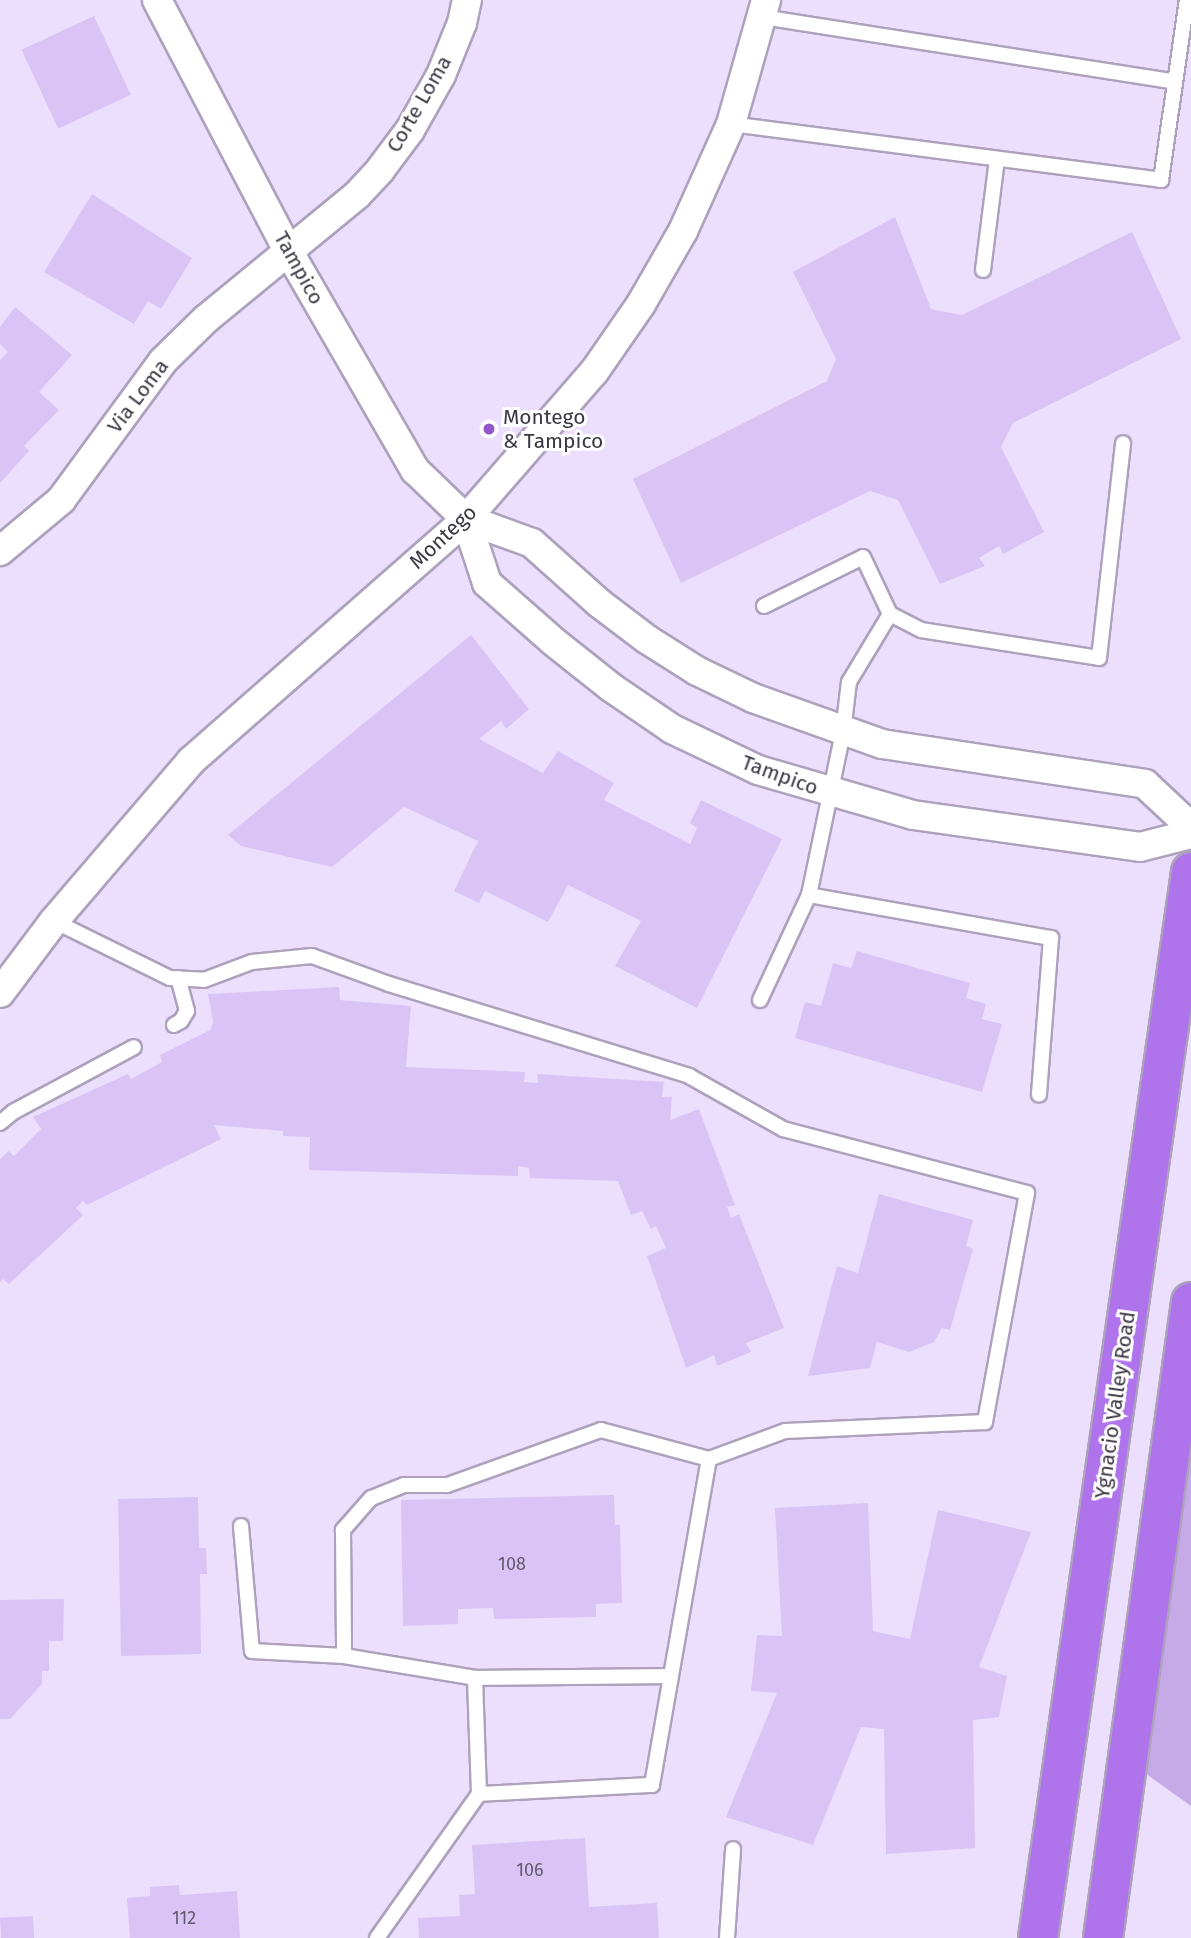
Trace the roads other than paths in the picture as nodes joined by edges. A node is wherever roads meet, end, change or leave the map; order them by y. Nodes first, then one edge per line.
1 (157, 0) edge
2 (467, 0) edge
3 (1187, 0) edge
4 (764, 8) edge
5 (1175, 82) junction
6 (731, 124) junction
7 (997, 159) junction
8 (289, 251) junction
9 (983, 270) dead end
10 (1123, 443) dead end
11 (466, 519) junction
12 (0, 551) edge
13 (764, 606) dead end
14 (890, 614) junction
15 (844, 732) junction
16 (829, 792) junction
17 (1191, 827) edge
18 (1191, 834) edge
19 (1191, 872) edge
20 (809, 895) junction
21 (54, 921) junction
22 (178, 978) junction
23 (0, 993) edge
24 (760, 1000) dead end
25 (174, 1025) dead end
26 (134, 1047) dead end
27 (1039, 1096) dead end
28 (0, 1123) edge
29 (1191, 1302) edge
30 (709, 1459) junction
31 (241, 1525) dead end
32 (344, 1656) junction
33 (670, 1676) junction
34 (475, 1678) junction
35 (479, 1794) junction
36 (733, 1849) dead end
37 (377, 1938) edge
38 (727, 1938) edge
39 (1038, 1938) edge
40 (1103, 1938) edge

1 - 8 street, Tampico
2 - 8 street, Corte Loma
3 - 5 lane
4 - 5 lane
4 - 6 street, Montego
5 - 7 lane
6 - 7 lane
6 - 11 street, Montego
7 - 9 lane
8 - 11 street, Tampico
8 - 12 street, Via Loma
10 - 14 lane
11 - 15 street, Tampico
11 - 16 street, Tampico
11 - 21 street, Montego
13 - 14 lane
14 - 15 lane
15 - 16 lane
15 - 17 street, Tampico
16 - 18 street, Tampico
16 - 20 lane
19 - 39 highway, Ygnacio Valley Road
20 - 24 lane
20 - 27 lane
21 - 22 lane
21 - 23 street, Montego
22 - 25 lane
22 - 30 lane
26 - 28 lane
29 - 40 highway
30 - 32 lane
30 - 33 lane
31 - 32 lane
32 - 34 lane
33 - 34 lane
33 - 35 lane
34 - 35 lane
35 - 37 lane
36 - 38 lane

